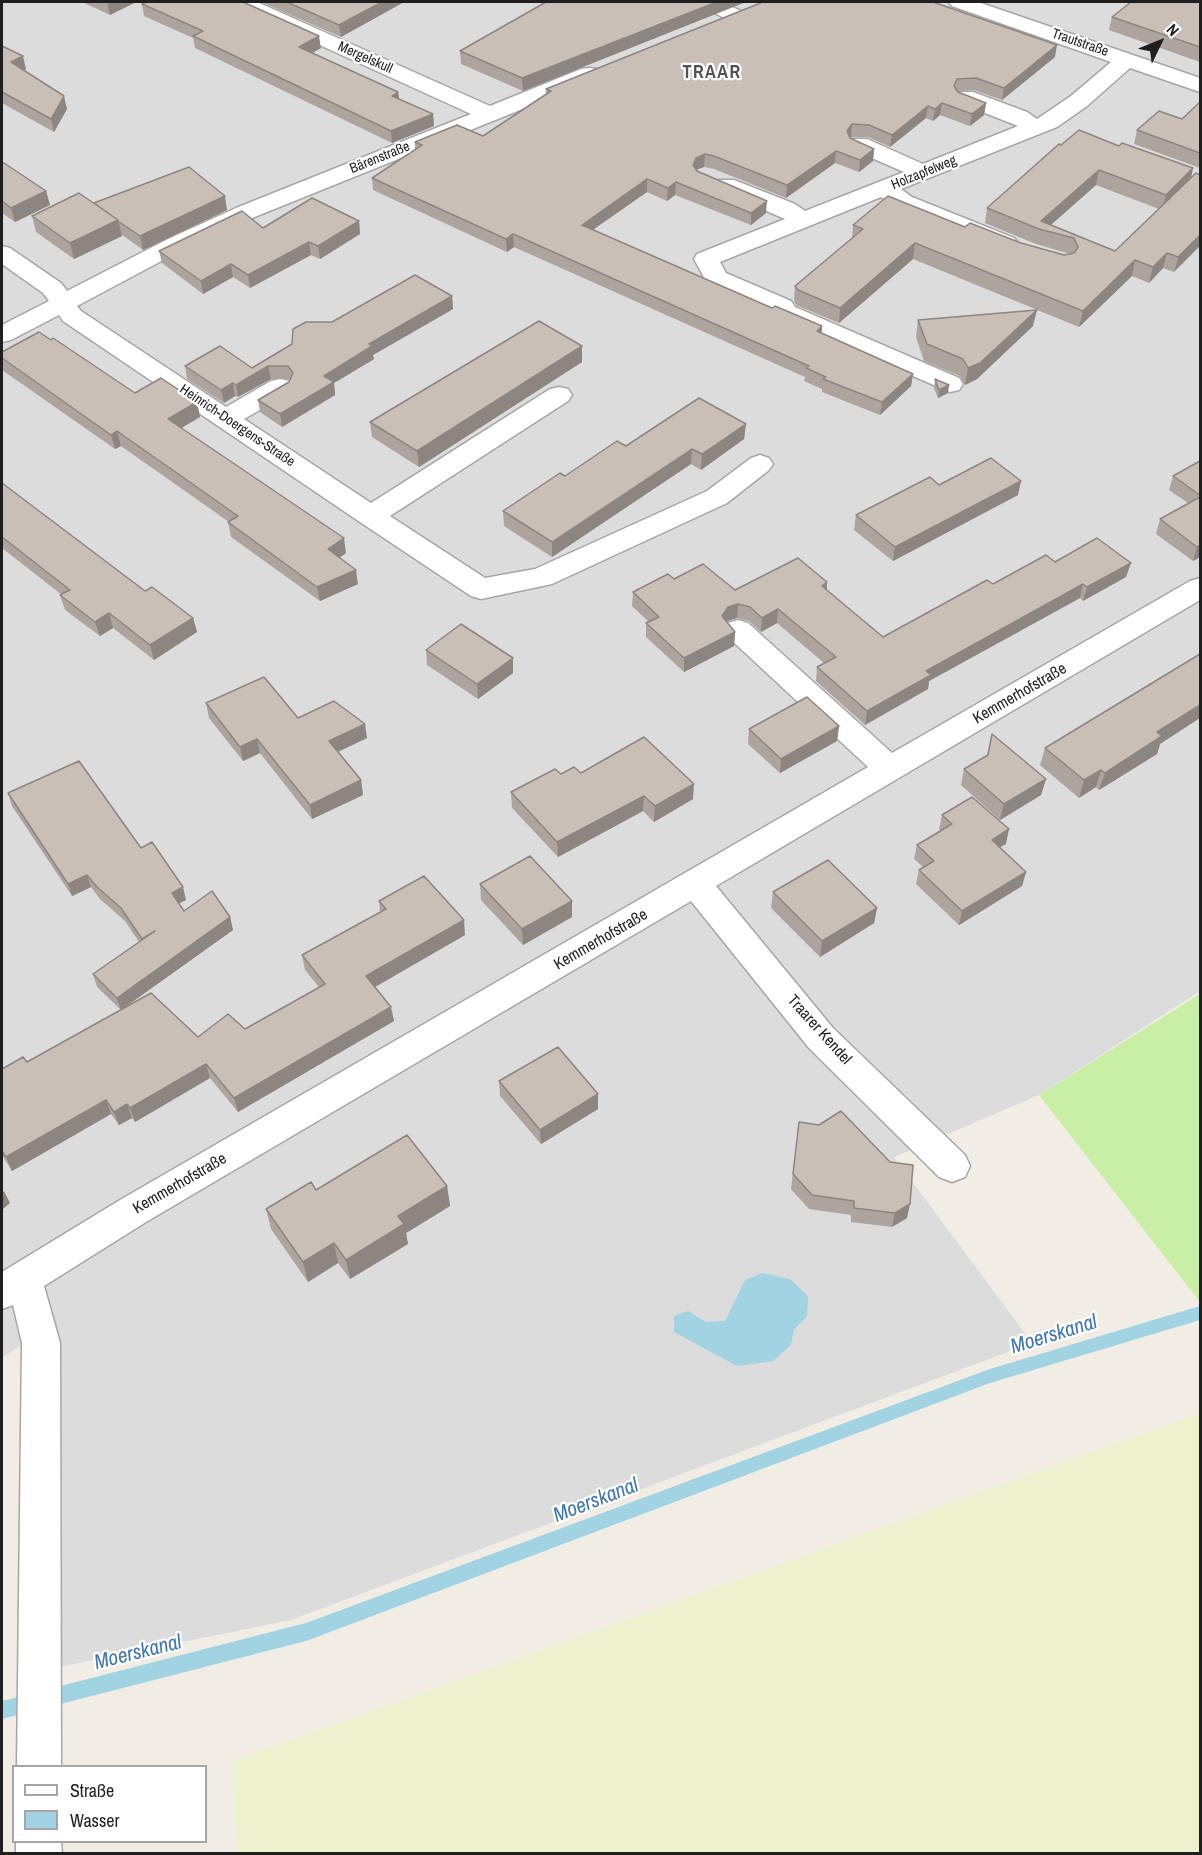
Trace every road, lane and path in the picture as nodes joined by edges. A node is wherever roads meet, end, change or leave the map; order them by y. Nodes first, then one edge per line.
1 (241, 2) edge
2 (706, 2) edge
3 (959, 2) edge
4 (757, 6) edge
5 (734, 15) junction
6 (701, 28) edge
7 (1126, 60) junction
8 (612, 64) edge
9 (1200, 85) edge
10 (964, 97) edge
11 (490, 114) junction
12 (1042, 125) junction
13 (1071, 130) dead end
14 (859, 144) edge
15 (923, 174) junction
16 (705, 176) edge
17 (885, 189) junction
18 (803, 221) junction
19 (1027, 251) edge
20 (2, 253) edge
21 (62, 303) junction
22 (2, 335) edge
23 (950, 384) edge
24 (280, 387) edge
25 (559, 395) dead end
26 (225, 419) junction
27 (760, 464) dead end
28 (370, 516) junction
29 (1200, 588) edge
30 (738, 630) dead end
31 (891, 770) junction
32 (695, 885) junction
33 (952, 1166) dead end
34 (12, 1285) edge
35 (39, 1765) edge

1 - 11 street, Mergelskull
2 - 5 street
3 - 7 street, Trautstraße
4 - 5 street
5 - 6 street
7 - 9 street, Trautstraße
7 - 12 street, Holzapfelweg
8 - 11 street, Bärenstraße
10 - 12 street
11 - 21 street, Bärenstraße
12 - 13 street
12 - 15 street, Holzapfelweg
14 - 15 street
15 - 17 street, Holzapfelweg
16 - 18 street
17 - 18 street, Holzapfelweg
17 - 19 street
18 - 23 street, Holzapfelweg
20 - 21 street, Heinrich-Doergens-Straße
21 - 22 street, Bärenstraße
21 - 26 street, Heinrich-Doergens-Straße
24 - 26 street
25 - 28 street
26 - 28 street, Heinrich-Doergens-Straße
27 - 28 street, Heinrich-Doergens-Straße
29 - 31 street, Kemmerhofstraße
30 - 31 street
31 - 32 street, Kemmerhofstraße
32 - 33 street, Traarer Kendel
32 - 34 street, Kemmerhofstraße
34 - 35 street

